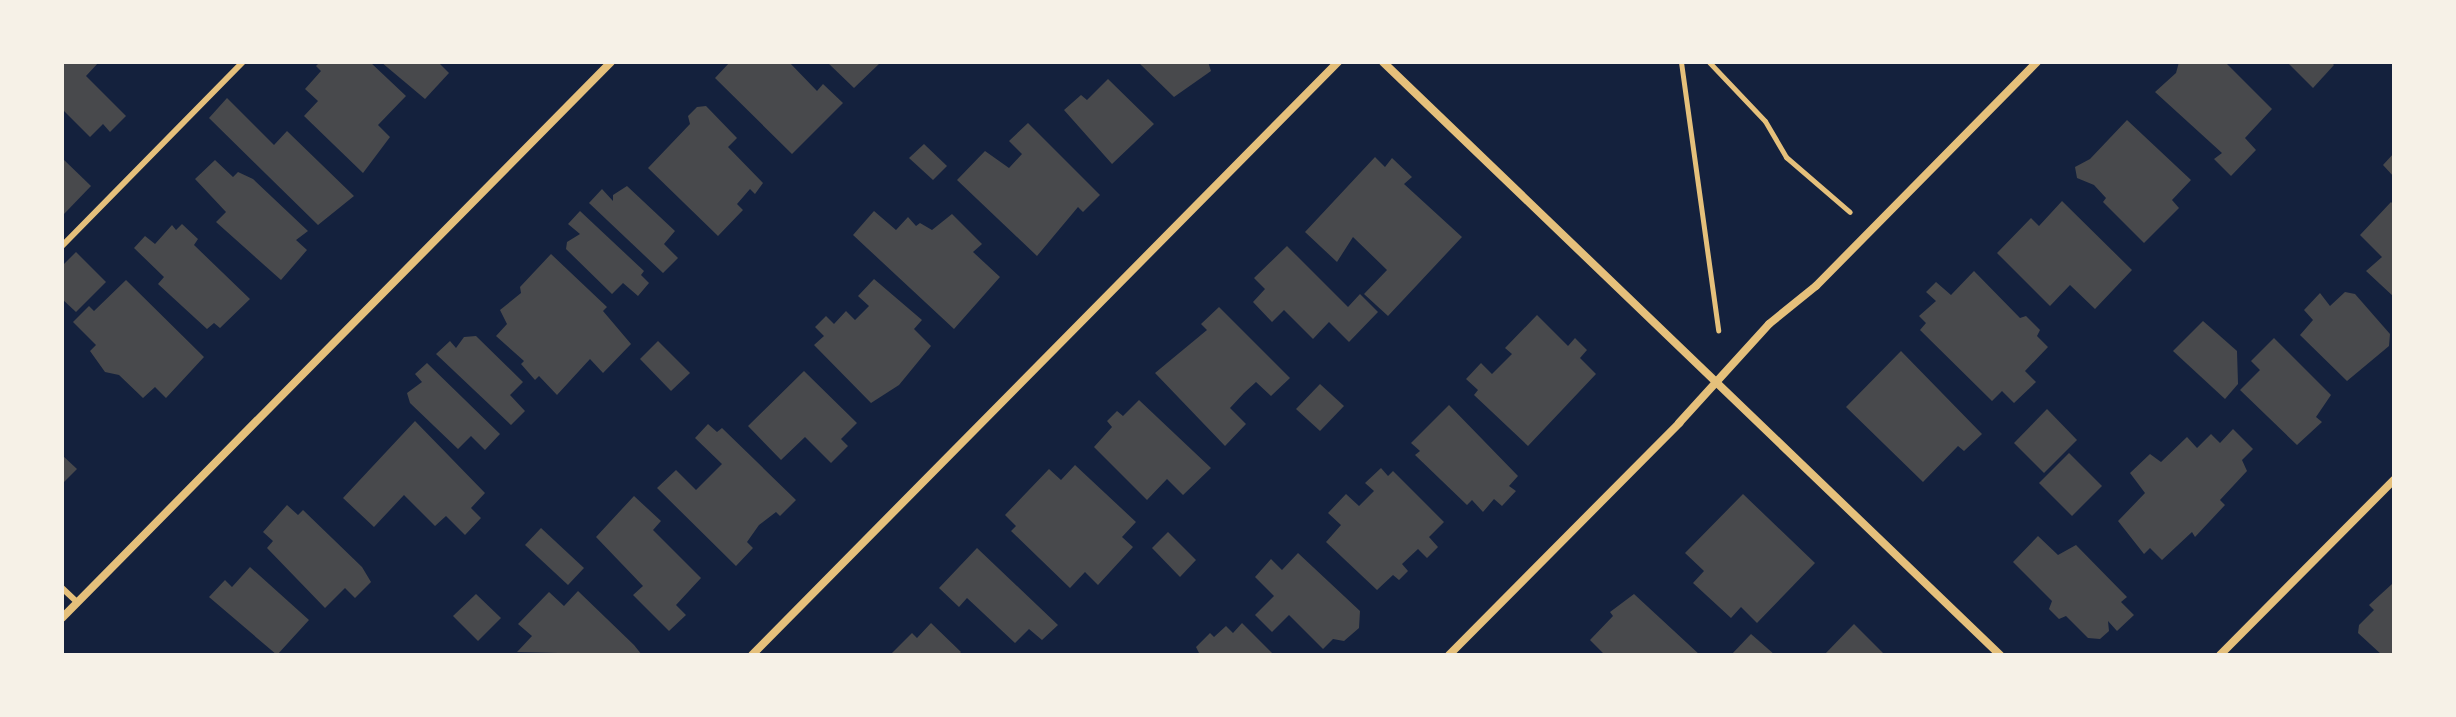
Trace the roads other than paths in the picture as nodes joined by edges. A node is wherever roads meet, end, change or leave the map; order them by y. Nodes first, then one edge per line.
1 (243, 62) edge
2 (611, 62) edge
3 (1338, 62) edge
4 (1383, 62) edge
5 (2037, 62) edge
6 (62, 246) edge
7 (1716, 379) junction
8 (2394, 480) edge
9 (62, 588) edge
10 (77, 602) junction
11 (62, 618) edge
12 (752, 655) edge
13 (1449, 655) edge
14 (2000, 655) edge
15 (2220, 655) edge

1 - 6 lane
2 - 10 street
3 - 12 street
4 - 7 street
5 - 7 street
7 - 13 street
7 - 14 street
8 - 15 street
9 - 10 lane
10 - 11 street

